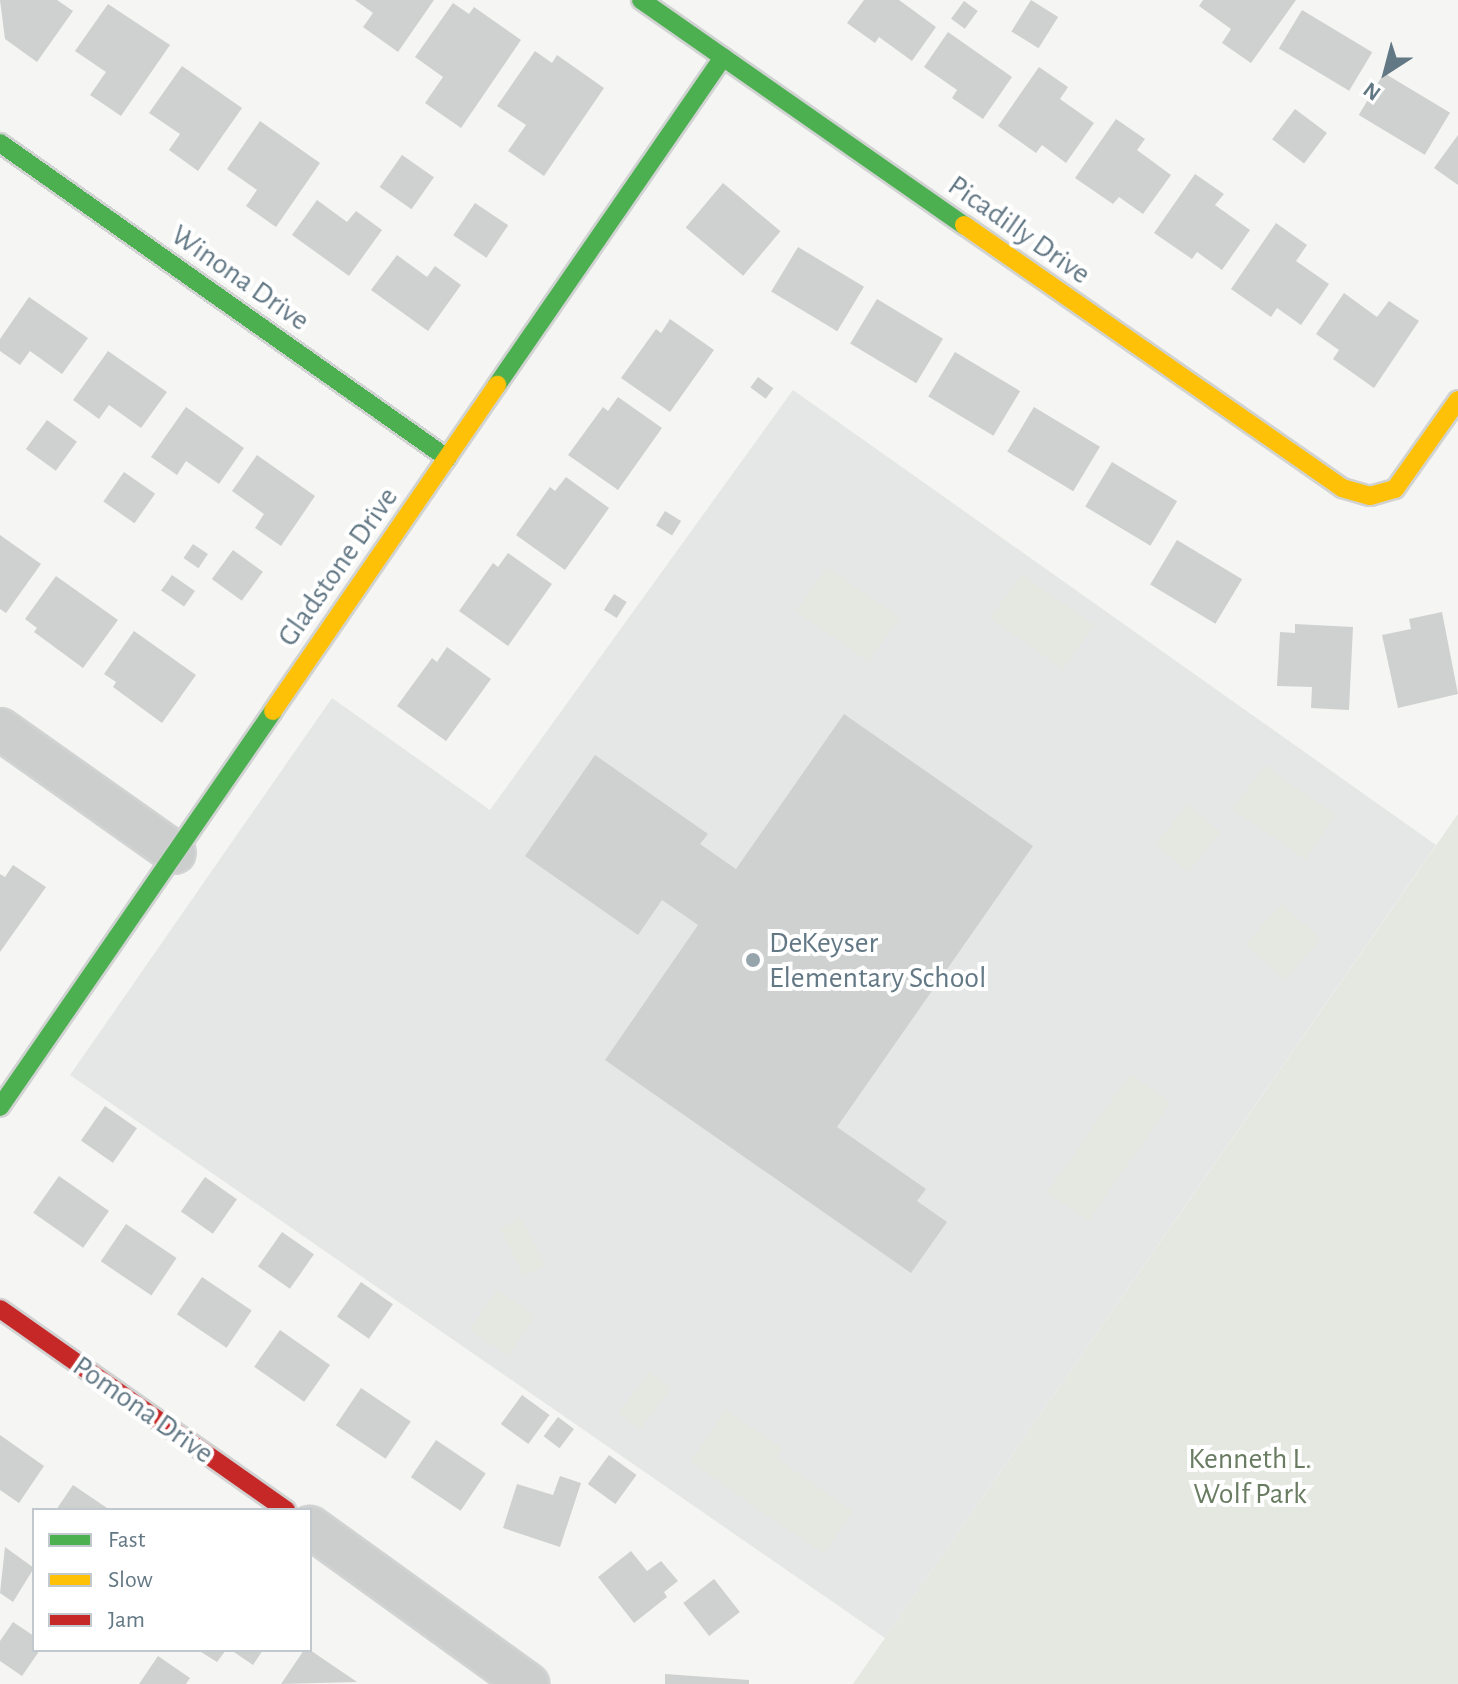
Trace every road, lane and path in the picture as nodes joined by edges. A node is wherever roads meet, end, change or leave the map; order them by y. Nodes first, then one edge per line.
1 (641, 0) edge
2 (723, 57) junction
3 (0, 143) edge
4 (1458, 400) edge
5 (447, 458) junction
6 (0, 729) edge
7 (175, 853) junction
8 (0, 1107) edge
9 (0, 1309) edge
10 (283, 1508) edge
11 (312, 1528) edge
12 (528, 1684) edge

1 - 2 street, Picadilly Drive
2 - 4 street, Picadilly Drive
2 - 5 street, Gladstone Drive
3 - 5 street, Winona Drive
5 - 7 street, Gladstone Drive
6 - 7 street
7 - 8 street, Gladstone Drive
9 - 10 street, Pomona Drive
11 - 12 street

